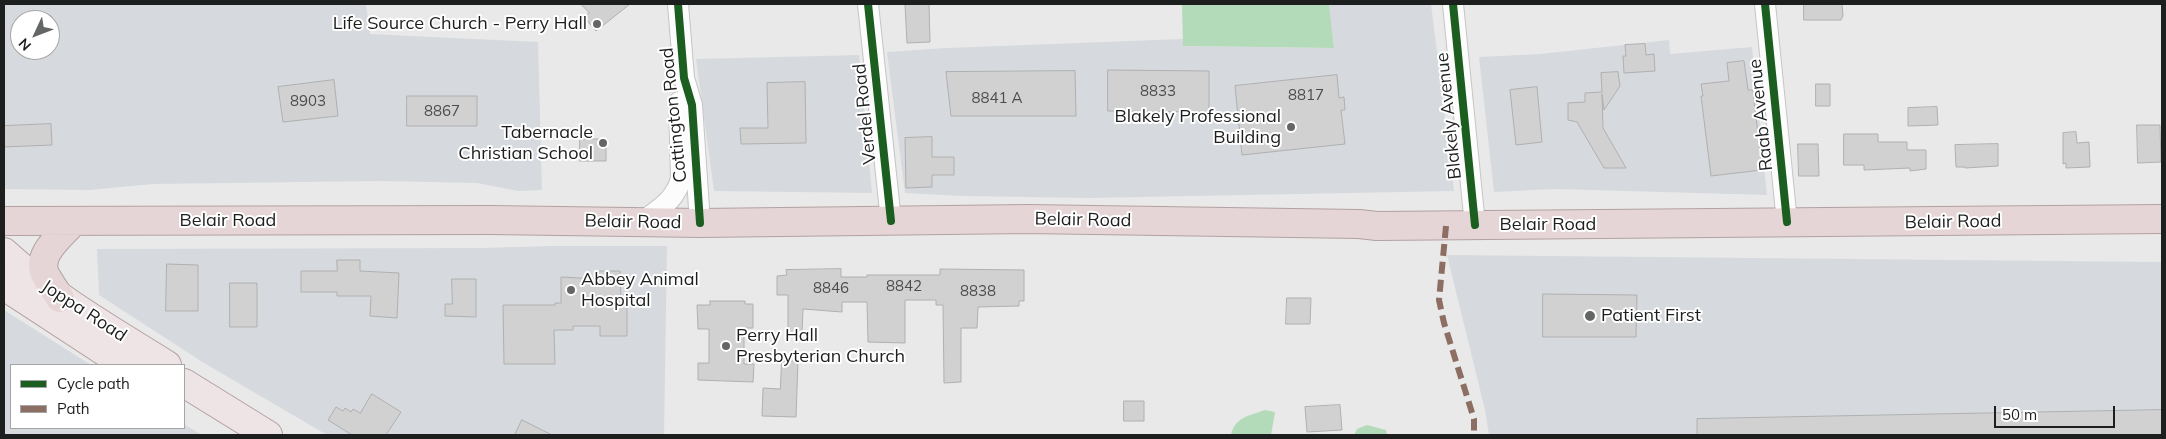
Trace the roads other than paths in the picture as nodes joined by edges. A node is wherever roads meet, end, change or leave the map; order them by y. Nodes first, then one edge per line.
1 (678, 4) edge
2 (868, 4) edge
3 (1453, 4) edge
4 (1765, 4) edge
5 (684, 78) junction
6 (2162, 219) edge
7 (891, 220) junction
8 (4, 221) edge
9 (74, 221) junction
10 (642, 222) junction
11 (1787, 222) junction
12 (700, 223) junction
13 (1474, 225) junction
14 (4, 252) edge
15 (4, 286) edge
16 (60, 298) junction
17 (123, 364) edge
18 (157, 364) edge
19 (185, 383) edge
20 (268, 435) edge

1 - 5 street, Cottington Road
2 - 7 street, Verdel Road
3 - 13 street, Blakely Avenue
4 - 11 street, Raab Avenue
5 - 10 street, Cottington Road
5 - 12 street, Cottington Road
6 - 11 highway, Belair Road
7 - 12 highway, Belair Road
7 - 13 highway, Belair Road
8 - 9 highway, Belair Road
9 - 10 highway, Belair Road
9 - 16 highway
10 - 12 highway, Belair Road
11 - 13 highway, Belair Road
14 - 16 main road, Joppa Road
15 - 17 main road, Joppa Road
16 - 18 main road, Joppa Road
19 - 20 main road, Joppa Road

